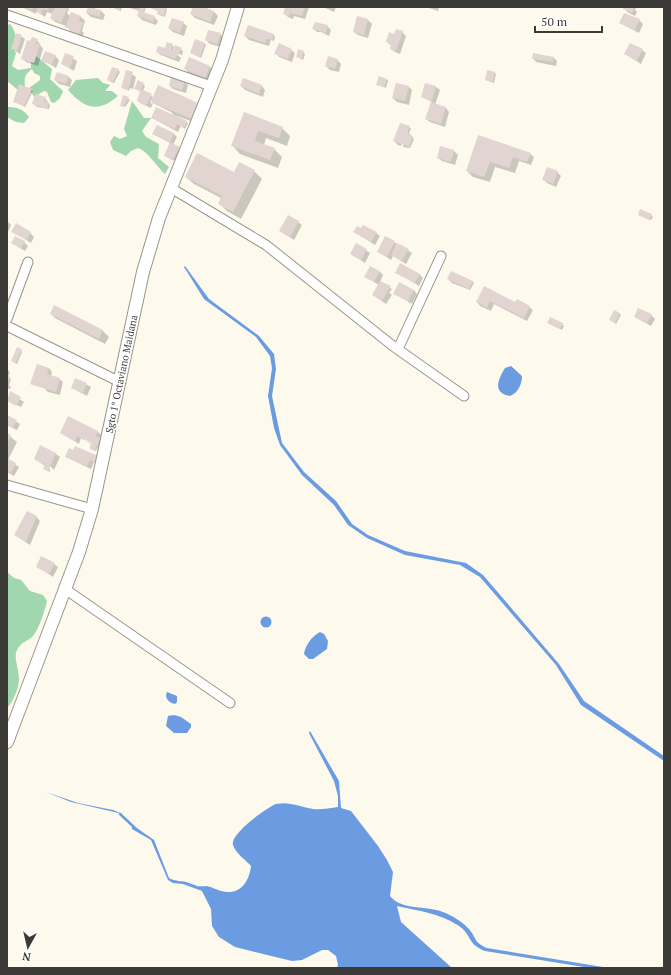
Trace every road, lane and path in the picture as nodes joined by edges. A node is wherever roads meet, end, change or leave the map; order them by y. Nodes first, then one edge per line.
1 (238, 7) edge
2 (7, 15) edge
3 (211, 86) junction
4 (171, 188) junction
5 (441, 256) dead end
6 (28, 262) dead end
7 (7, 319) edge
8 (7, 326) edge
9 (398, 349) junction
10 (120, 382) junction
11 (464, 396) dead end
12 (7, 485) edge
13 (92, 509) junction
14 (65, 589) junction
15 (230, 703) dead end
16 (10, 725) edge
17 (7, 742) edge

1 - 3 main road, Sgto 1° Octaviano Maidana
2 - 3 street
3 - 4 main road, Sgto 1° Octaviano Maidana
4 - 9 street
4 - 10 main road, Sgto 1° Octaviano Maidana
5 - 9 street
6 - 7 street
8 - 10 street
9 - 11 street
10 - 13 main road, Sgto 1° Octaviano Maidana
12 - 13 street
13 - 14 main road, Sgto 1° Octaviano Maidana
14 - 15 street
14 - 16 main road, Sgto 1° Octaviano Maidana
16 - 17 main road, Sgto 1° Octaviano Maidana

